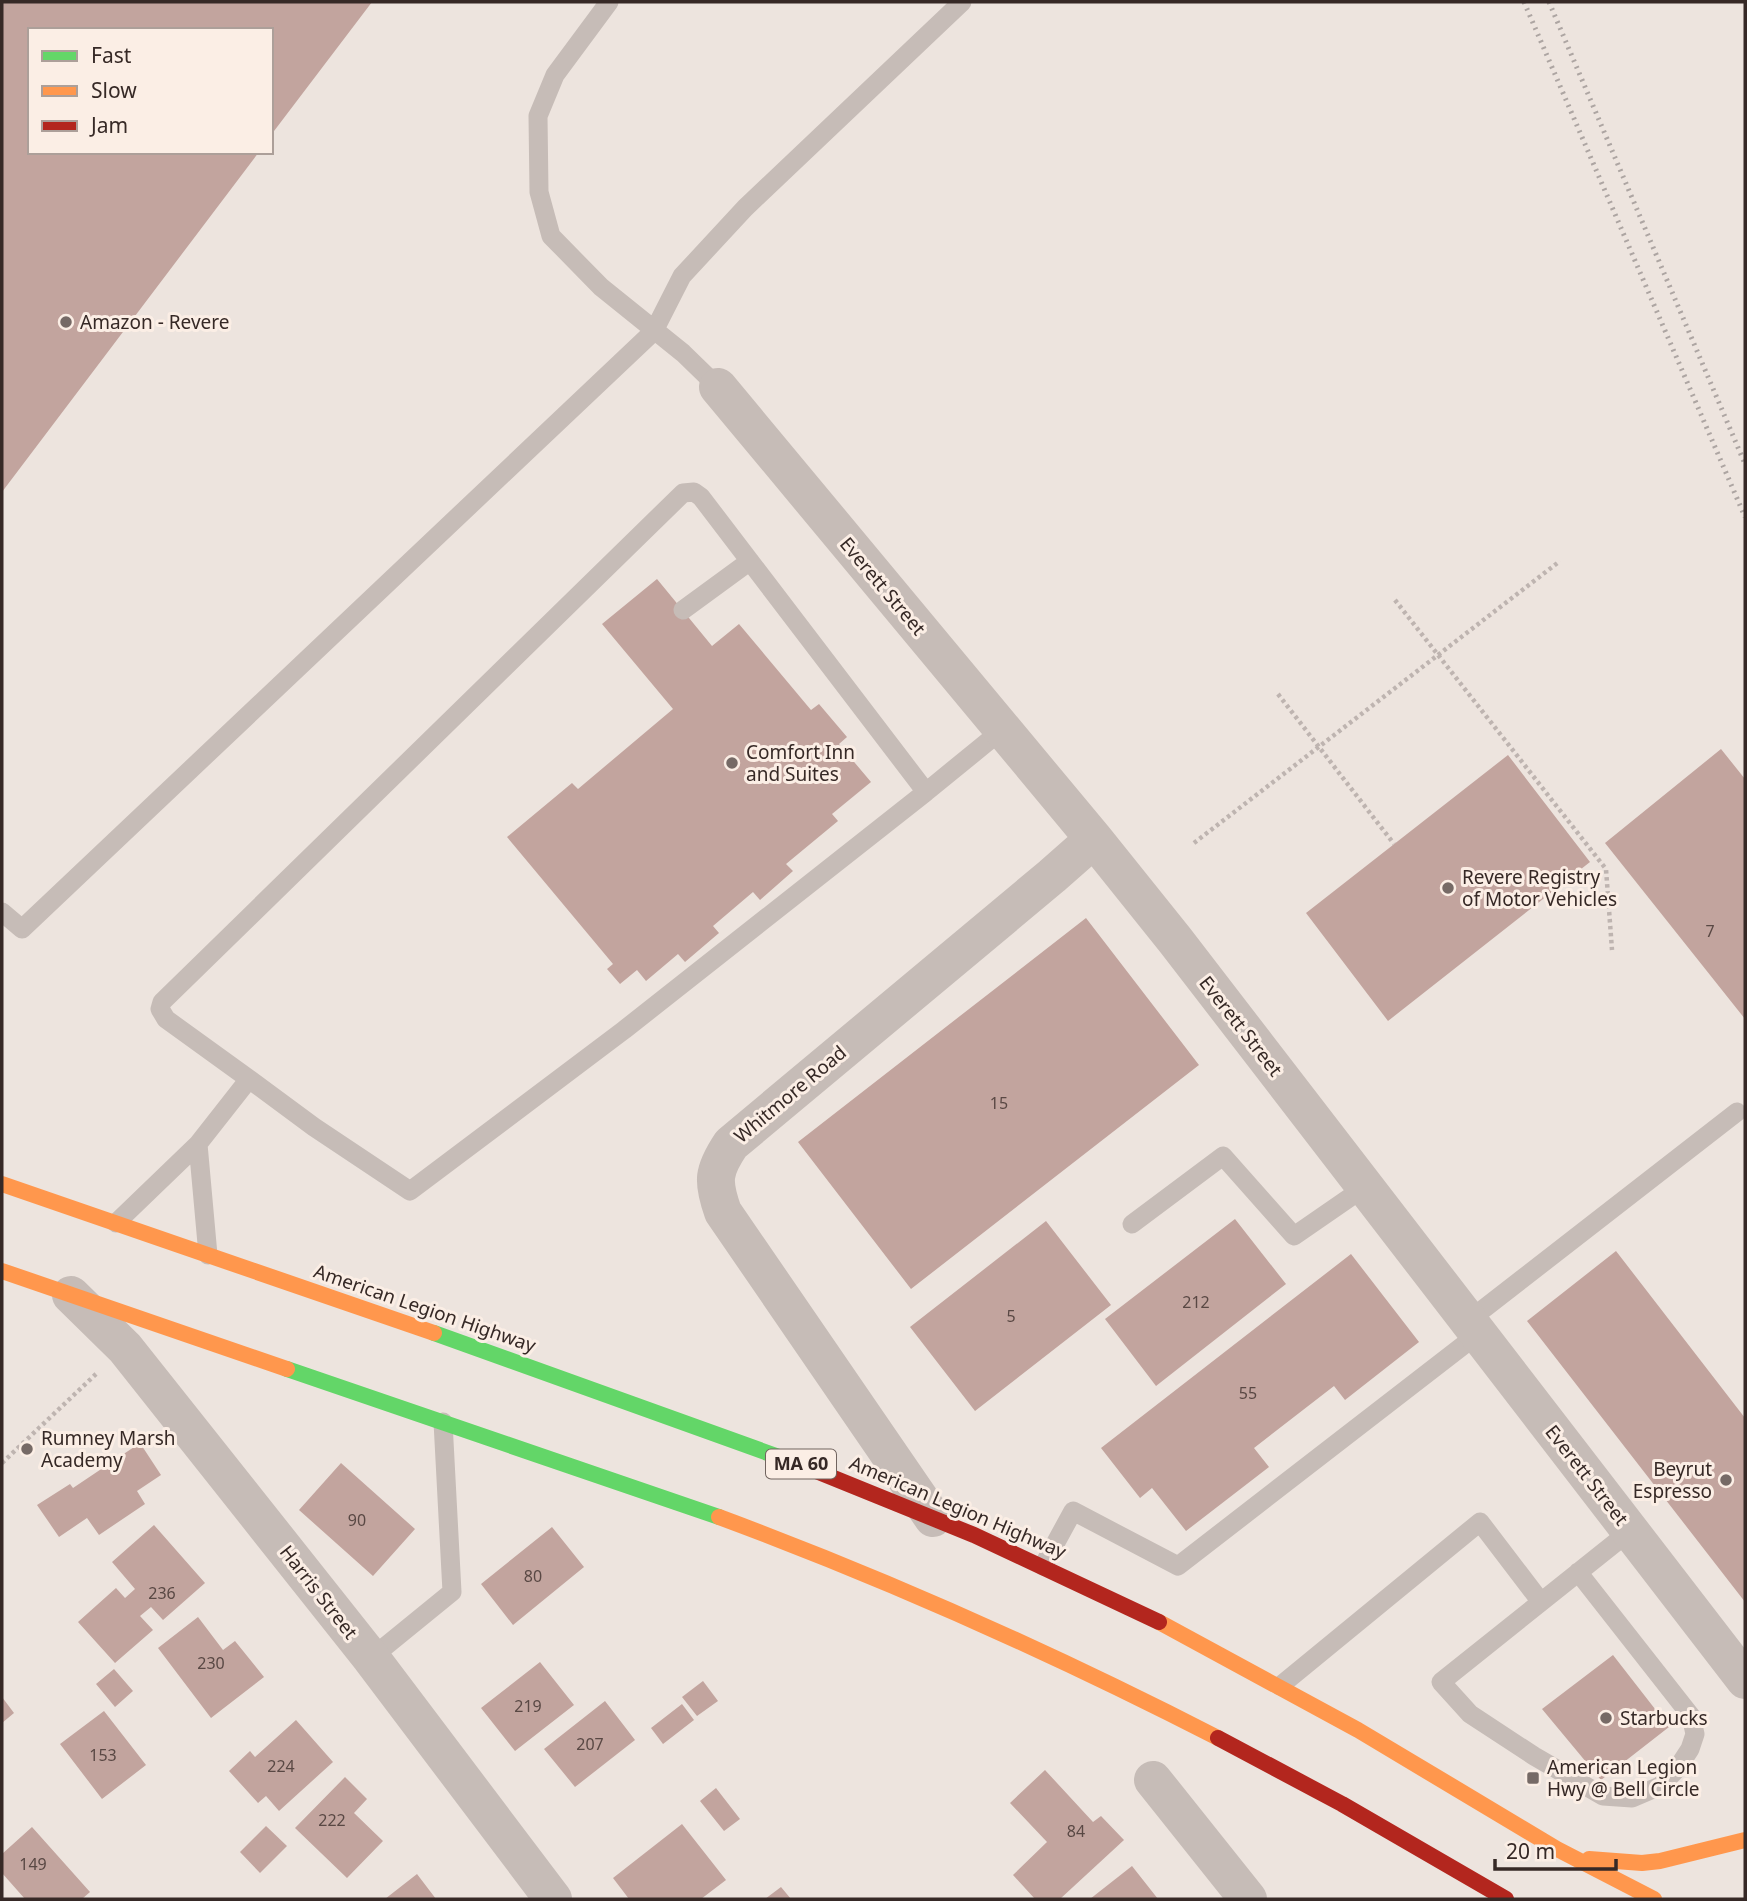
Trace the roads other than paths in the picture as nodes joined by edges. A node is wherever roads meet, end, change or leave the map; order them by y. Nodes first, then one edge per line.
1 (609, 2) edge
2 (962, 2) edge
3 (654, 331) junction
4 (718, 387) joint
5 (750, 561) junction
6 (683, 610) dead end
7 (1002, 730) junction
8 (926, 792) junction
9 (1094, 839) junction
10 (2, 912) edge
11 (249, 1079) junction
12 (1737, 1112) dead end
13 (198, 1144) junction
14 (2, 1184) edge
15 (1365, 1187) junction
16 (116, 1223) junction
17 (1132, 1224) dead end
18 (208, 1255) junction
19 (2, 1271) edge
20 (71, 1295) junction
21 (1473, 1327) junction
22 (443, 1422) junction
23 (933, 1518) junction
24 (1630, 1531) junction
25 (1043, 1566) junction
26 (1578, 1572) junction
27 (1541, 1602) junction
28 (371, 1658) junction
29 (1745, 1680) edge
30 (1280, 1686) junction
31 (1153, 1780) dead end
32 (1745, 1840) edge
33 (1553, 1849) junction
34 (1481, 1884) junction
35 (554, 1899) edge
36 (1248, 1899) edge
37 (1499, 1899) edge
38 (1506, 1899) edge
39 (1654, 1899) edge

1 - 3 lane
2 - 3 lane
3 - 4 lane
3 - 10 lane
4 - 7 street, Everett Street
5 - 6 lane
5 - 8 lane
5 - 11 lane
7 - 8 lane
7 - 9 street, Everett Street
8 - 11 lane
9 - 15 street, Everett Street
9 - 23 street, Whitmore Road
11 - 13 lane
12 - 21 lane
13 - 16 lane
13 - 18 lane
14 - 16 highway, American Legion Highway / MA 60
15 - 17 lane
15 - 21 street, Everett Street
16 - 18 highway, American Legion Highway / MA 60
18 - 23 highway, American Legion Highway / MA 60
19 - 20 highway
20 - 22 highway
20 - 28 street, Harris Street
21 - 24 street, Everett Street
21 - 25 lane
22 - 28 lane
22 - 34 highway
23 - 25 highway, American Legion Highway / MA 60
24 - 26 lane
24 - 29 street, Everett Street
25 - 30 highway, American Legion Highway / MA 60
26 - 27 lane
26 - 27 lane
27 - 30 lane
28 - 35 street, Harris Street
30 - 33 highway, American Legion Highway / MA 60
31 - 36 street
32 - 33 highway
33 - 39 highway, American Legion Highway / MA 60
34 - 37 highway
34 - 38 highway

